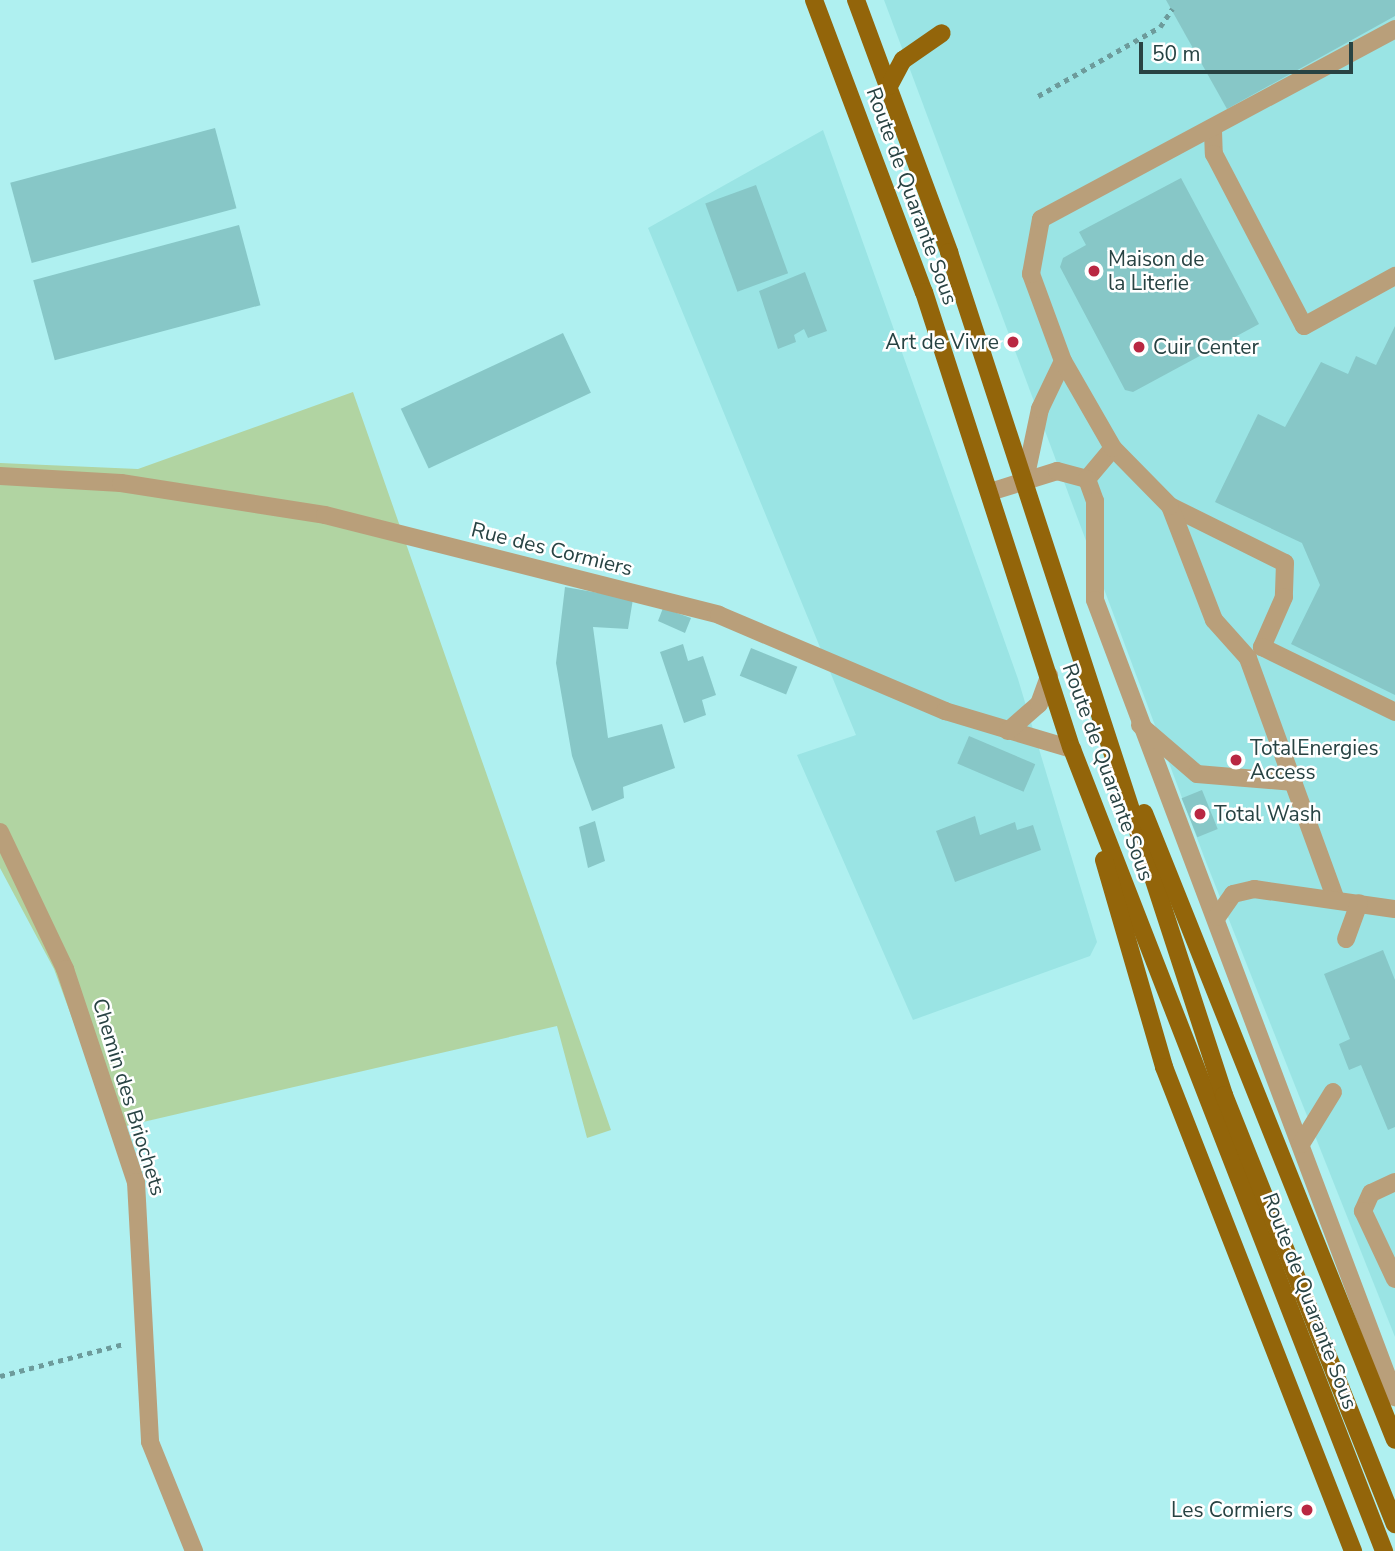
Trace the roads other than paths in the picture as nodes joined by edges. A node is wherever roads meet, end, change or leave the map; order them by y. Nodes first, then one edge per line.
1 (814, 0) edge
2 (856, 0) edge
3 (1395, 29) edge
4 (942, 33) dead end
5 (889, 86) junction
6 (1213, 131) junction
7 (1395, 276) edge
8 (1063, 361) junction
9 (1114, 447) junction
10 (0, 476) edge
11 (1087, 479) junction
12 (1025, 480) junction
13 (989, 492) junction
14 (1170, 506) junction
15 (1255, 652) junction
16 (1049, 676) junction
17 (1096, 699) junction
18 (1395, 712) edge
19 (1138, 724) junction
20 (1008, 731) junction
21 (1072, 750) junction
22 (1294, 782) junction
23 (0, 832) edge
24 (1336, 900) junction
25 (1359, 903) junction
26 (1394, 906) edge
27 (1217, 917) junction
28 (1346, 939) dead end
29 (1333, 1092) dead end
30 (1301, 1143) junction
31 (1395, 1182) edge
32 (1395, 1279) edge
33 (1395, 1397) edge
34 (1395, 1440) edge
35 (1395, 1524) edge
36 (194, 1551) edge
37 (1353, 1551) edge
38 (1384, 1551) edge

1 - 13 main road, Route de Quarante Sous
2 - 5 main road, Route de Quarante Sous
3 - 6 street
4 - 5 main road
5 - 12 main road, Route de Quarante Sous
6 - 7 street
6 - 8 street
8 - 9 street
8 - 12 street
9 - 11 street
9 - 14 street
10 - 20 street, Rue des Cormiers
11 - 12 street
11 - 19 street
12 - 13 street
12 - 17 main road, Route de Quarante Sous
13 - 16 main road, Route de Quarante Sous
14 - 15 street
14 - 15 street
15 - 18 street
15 - 22 street
16 - 20 street
16 - 21 main road, Route de Quarante Sous
17 - 34 main road
17 - 35 main road, Route de Quarante Sous
19 - 22 street
19 - 27 street
20 - 21 street, Rue des Cormiers
21 - 37 main road
21 - 38 main road, Route de Quarante Sous
22 - 24 street
23 - 36 street, Chemin des Briochets
24 - 25 street
24 - 27 street
25 - 26 street
25 - 28 street
27 - 30 street
29 - 30 street
30 - 33 street
31 - 32 street

